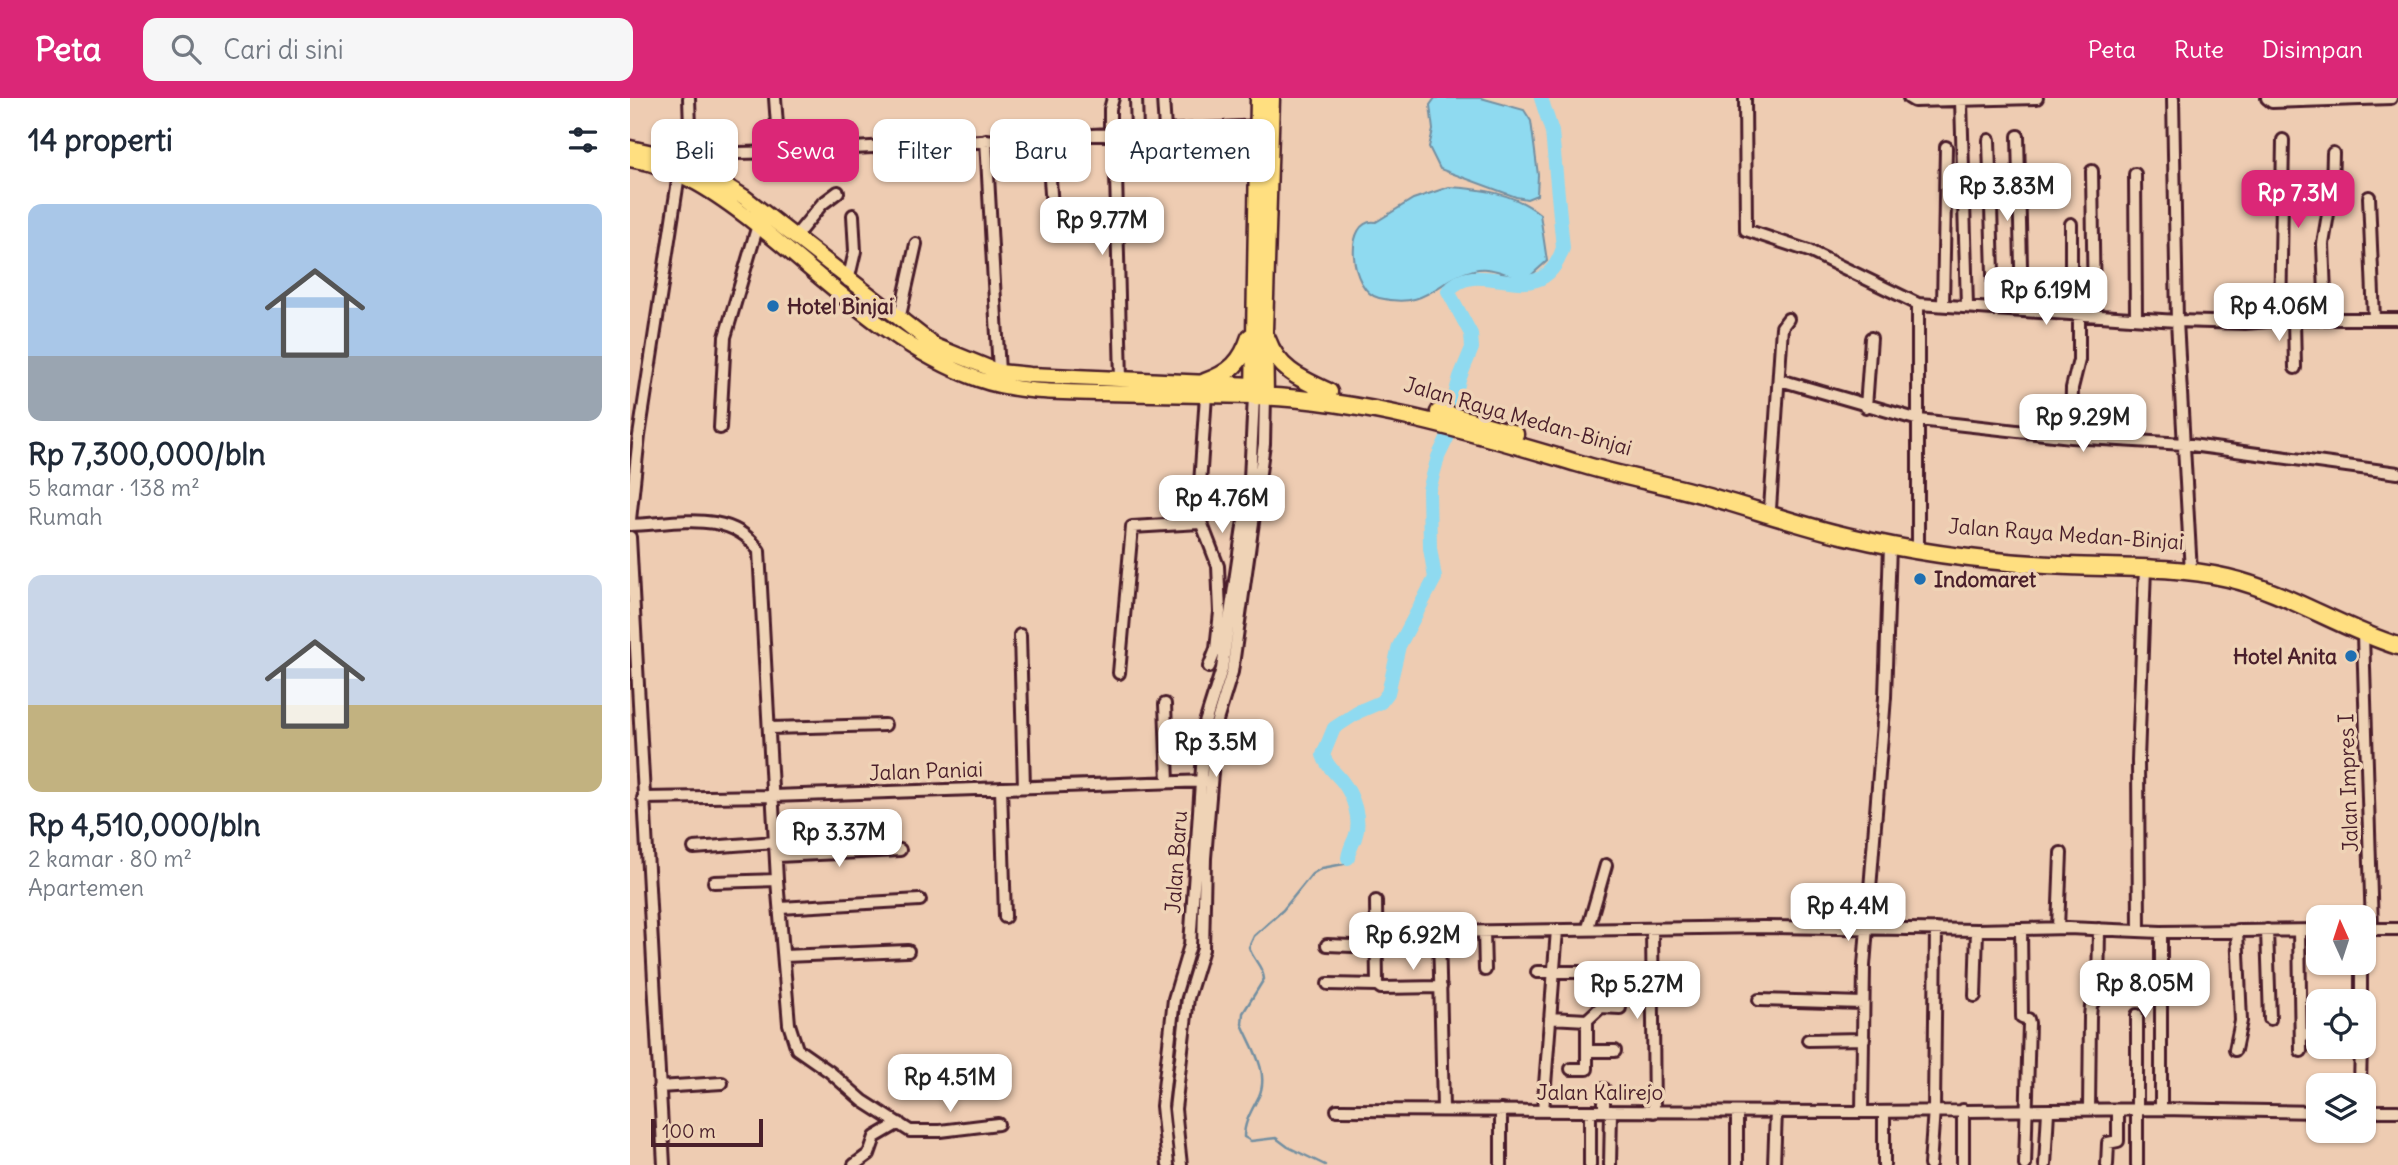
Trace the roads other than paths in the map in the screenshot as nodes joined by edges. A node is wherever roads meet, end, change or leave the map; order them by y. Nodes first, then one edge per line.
1 (690, 98) edge
2 (775, 98) edge
3 (1113, 98) edge
4 (1136, 98) edge
5 (1163, 98) edge
6 (1259, 98) edge
7 (1271, 98) edge
8 (1745, 98) edge
9 (1909, 98) edge
10 (2037, 98) edge
11 (2173, 98) edge
12 (2267, 98) edge
13 (2391, 98) edge
14 (1965, 100) junction
15 (2343, 100) edge
16 (689, 119) edge
17 (777, 119) edge
18 (1111, 119) edge
19 (1137, 119) edge
20 (1164, 119) edge
21 (1263, 119) edge
22 (1264, 119) edge
23 (2018, 136) dead end
24 (986, 140) junction
25 (990, 140) edge
26 (2283, 140) dead end
27 (1989, 141) dead end
28 (859, 147) edge
29 (1946, 147) dead end
30 (630, 148) edge
31 (651, 153) edge
32 (2333, 153) dead end
33 (630, 159) edge
34 (651, 161) edge
35 (2092, 171) dead end
36 (2135, 174) dead end
37 (683, 182) edge
38 (707, 182) edge
39 (720, 182) edge
40 (1050, 182) edge
41 (1115, 182) edge
42 (1262, 182) edge
43 (838, 192) dead end
44 (2369, 197) dead end
45 (1052, 208) dead end
46 (853, 215) dead end
47 (2071, 224) dead end
48 (758, 225) junction
49 (794, 237) junction
50 (916, 244) dead end
51 (848, 281) junction
52 (1917, 304) junction
53 (1943, 305) junction
54 (1970, 306) junction
55 (1994, 307) junction
56 (2022, 309) junction
57 (2075, 313) junction
58 (2094, 314) junction
59 (2136, 317) junction
60 (1788, 319) dead end
61 (2294, 319) junction
62 (2326, 319) junction
63 (2374, 319) junction
64 (2398, 319) edge
65 (899, 320) junction
66 (2177, 321) junction
67 (2280, 321) junction
68 (1259, 329) junction
69 (1871, 338) dead end
70 (2295, 368) dead end
71 (999, 372) junction
72 (1121, 380) junction
73 (1780, 380) junction
74 (1205, 388) junction
75 (1259, 391) junction
76 (1329, 392) junction
77 (1866, 407) junction
78 (1427, 415) junction
79 (1919, 420) junction
80 (720, 428) dead end
81 (1489, 431) junction
82 (2071, 437) junction
83 (2184, 444) junction
84 (2398, 472) edge
85 (1770, 509) junction
86 (630, 523) edge
87 (1200, 523) junction
88 (630, 537) edge
89 (1890, 545) junction
90 (1927, 546) junction
91 (2145, 568) junction
92 (2192, 568) junction
93 (1226, 627) junction
94 (1020, 635) dead end
95 (2363, 635) junction
96 (2398, 639) edge
97 (2398, 646) edge
98 (1209, 667) dead end
99 (1119, 673) dead end
100 (1165, 704) dead end
101 (885, 726) dead end
102 (770, 728) junction
103 (1206, 781) junction
104 (1168, 782) junction
105 (1024, 787) junction
106 (1001, 788) junction
107 (773, 796) junction
108 (643, 798) junction
109 (776, 842) junction
110 (694, 848) dead end
111 (900, 850) dead end
112 (2061, 853) dead end
113 (776, 856) junction
114 (1606, 865) dead end
115 (777, 880) junction
116 (714, 882) dead end
117 (920, 900) dead end
118 (1376, 901) dead end
119 (2368, 905) edge
120 (780, 908) junction
121 (1005, 917) dead end
122 (1868, 927) junction
123 (1588, 928) junction
124 (2057, 928) junction
125 (1652, 929) junction
126 (1936, 929) junction
127 (2021, 929) junction
128 (2099, 929) junction
129 (2376, 929) edge
130 (2398, 929) edge
131 (1557, 930) junction
132 (1977, 930) junction
133 (2237, 930) junction
134 (2267, 930) junction
135 (2299, 930) junction
136 (2306, 930) edge
137 (1439, 931) junction
138 (2139, 931) junction
139 (1484, 932) junction
140 (2161, 932) junction
141 (1377, 933) junction
142 (1327, 945) dead end
143 (1377, 947) junction
144 (908, 951) dead end
145 (784, 956) junction
146 (1485, 970) dead end
147 (1554, 971) junction
148 (1537, 972) dead end
149 (1588, 972) dead end
150 (1328, 984) dead end
151 (1377, 985) junction
152 (1441, 987) junction
153 (1975, 996) dead end
154 (1759, 1000) dead end
155 (1863, 1003) junction
156 (1620, 1008) dead end
157 (2137, 1015) dead end
158 (1550, 1018) junction
159 (2270, 1019) dead end
160 (1587, 1020) junction
161 (2303, 1034) junction
162 (2306, 1034) edge
163 (1864, 1039) junction
164 (1808, 1040) dead end
165 (2235, 1050) dead end
166 (1587, 1051) junction
167 (1615, 1051) dead end
168 (2301, 1051) dead end
169 (1571, 1069) dead end
170 (722, 1083) dead end
171 (659, 1087) junction
172 (1604, 1089) dead end
173 (1443, 1109) junction
174 (2161, 1109) junction
175 (1337, 1110) dead end
176 (1501, 1110) junction
177 (1934, 1110) junction
178 (1964, 1110) junction
179 (2089, 1110) junction
180 (2118, 1110) junction
181 (2136, 1110) junction
182 (1543, 1111) junction
183 (1590, 1111) junction
184 (1607, 1111) junction
185 (1776, 1111) junction
186 (2048, 1111) junction
187 (2376, 1111) edge
188 (2398, 1111) edge
189 (1654, 1112) junction
190 (1737, 1112) junction
191 (1862, 1112) junction
192 (1884, 1112) junction
193 (2027, 1112) junction
194 (2306, 1112) edge
195 (895, 1120) junction
196 (998, 1124) dead end
197 (2095, 1160) dead end
198 (2107, 1162) edge
199 (664, 1165) edge
200 (854, 1165) edge
201 (1168, 1165) edge
202 (1181, 1165) edge
203 (1501, 1165) edge
204 (1590, 1165) edge
205 (1610, 1165) edge
206 (1737, 1165) edge
207 (1774, 1165) edge
208 (1884, 1165) edge
209 (1930, 1165) edge
210 (1963, 1165) edge
211 (2025, 1165) edge
212 (2045, 1165) edge
213 (2137, 1165) edge

1 - 16 street
2 - 17 street
3 - 18 street
4 - 19 street
5 - 20 street
6 - 21 highway
7 - 22 highway
8 - 52 street
9 - 14 street
10 - 14 street
11 - 66 street
12 - 15 street
13 - 15 street
14 - 54 street
23 - 56 street
24 - 25 street
24 - 28 street
24 - 71 street
26 - 67 street
27 - 55 street
29 - 53 street
30 - 31 main road, Jalan Raya Medan-Binjai
32 - 62 street
33 - 34 main road, Jalan Raya Medan-Binjai
35 - 58 street
36 - 59 street
37 - 86 street
38 - 48 main road, Jalan Raya Medan-Binjai
39 - 49 main road, Jalan Raya Medan-Binjai
40 - 45 street
41 - 72 street
42 - 68 highway
43 - 49 street
44 - 63 street
46 - 51 street
47 - 57 street
48 - 74 main road, Jalan Raya Medan-Binjai
48 - 80 street
49 - 51 main road, Jalan Raya Medan-Binjai
50 - 65 street
51 - 65 main road, Jalan Raya Medan-Binjai
52 - 53 street
52 - 79 street
53 - 54 street
54 - 55 street
55 - 56 street
56 - 57 street
57 - 58 street
57 - 82 street
58 - 59 street
59 - 66 street
60 - 73 street
61 - 62 street
61 - 67 street
61 - 70 street
62 - 63 street
63 - 64 street
65 - 71 main road, Jalan Raya Medan-Binjai
66 - 67 street
66 - 83 street
68 - 74 highway
68 - 75 highway
68 - 76 highway
69 - 77 street
71 - 72 main road, Jalan Raya Medan-Binjai
72 - 74 main road, Jalan Raya Medan-Binjai
73 - 77 street
73 - 85 street
74 - 75 main road, Jalan Raya Medan-Binjai
74 - 87 street
75 - 76 highway, Jalan Raya Medan-Binjai
75 - 78 highway, Jalan Raya Medan-Binjai
75 - 93 street, Jalan Baru
76 - 78 highway, Jalan Raya Medan-Binjai
77 - 79 street
78 - 81 highway, Jalan Raya Medan-Binjai
79 - 82 street
79 - 90 street
81 - 85 highway, Jalan Raya Medan-Binjai
81 - 89 highway, Jalan Raya Medan-Binjai
82 - 83 street
83 - 84 street
83 - 92 street
85 - 90 highway, Jalan Raya Medan-Binjai
86 - 102 street
87 - 93 street
87 - 99 street
88 - 108 street
89 - 90 highway, Jalan Raya Medan-Binjai
89 - 122 street
90 - 91 highway, Jalan Raya Medan-Binjai
90 - 92 highway, Jalan Raya Medan-Binjai
91 - 92 highway, Jalan Raya Medan-Binjai
91 - 138 street
92 - 95 highway, Jalan Raya Medan-Binjai
92 - 96 highway, Jalan Raya Medan-Binjai
93 - 98 street
93 - 103 street, Jalan Baru
94 - 105 street
95 - 97 highway, Jalan Raya Medan-Binjai
95 - 119 street, Jalan Impres I
100 - 104 street
101 - 102 street
102 - 107 street
103 - 104 street, Jalan Paniai
103 - 201 street, Jalan Baru
103 - 202 street, Jalan Baru
104 - 105 street, Jalan Paniai
105 - 106 street, Jalan Paniai
106 - 107 street, Jalan Paniai
106 - 121 street
107 - 108 street, Jalan Paniai
107 - 109 street
108 - 171 street
109 - 110 street
109 - 113 street
111 - 113 street
112 - 124 street
113 - 115 street
114 - 123 street
115 - 116 street
115 - 120 street
117 - 120 street
118 - 141 street
120 - 145 street
122 - 125 street
122 - 126 street
122 - 155 street
123 - 125 street
123 - 131 street
124 - 127 street
124 - 128 street
125 - 189 street
126 - 132 street
126 - 177 street
127 - 132 street
127 - 193 street
128 - 138 street
128 - 179 street
129 - 130 street
131 - 139 street
131 - 147 street
132 - 153 street
133 - 134 street
133 - 140 street
133 - 165 street
134 - 135 street
134 - 159 street
135 - 136 street
135 - 161 street
137 - 139 street
137 - 141 street
137 - 152 street
138 - 140 street
139 - 146 street
140 - 174 street
141 - 143 street
142 - 143 street
143 - 151 street
144 - 145 street
145 - 195 street
147 - 148 street
147 - 149 street
147 - 158 street
150 - 151 street
151 - 152 street
152 - 173 street
154 - 155 street
155 - 163 street
156 - 160 street
157 - 181 street
158 - 160 street
158 - 182 street
160 - 166 street
161 - 162 street
161 - 168 street
163 - 164 street
163 - 191 street
166 - 167 street
166 - 169 street
170 - 171 street
171 - 199 street
172 - 184 street
173 - 175 street, Jalan Kalirejo
173 - 176 street, Jalan Kalirejo
174 - 181 street, Jalan Kalirejo
174 - 194 street, Jalan Kalirejo
176 - 182 street, Jalan Kalirejo
176 - 203 street
177 - 178 street, Jalan Kalirejo
177 - 192 street, Jalan Kalirejo
177 - 209 street
178 - 193 street, Jalan Kalirejo
178 - 210 street
179 - 180 street, Jalan Kalirejo
179 - 186 street, Jalan Kalirejo
180 - 181 street, Jalan Kalirejo
180 - 198 street
181 - 213 street
182 - 183 street, Jalan Kalirejo
183 - 184 street, Jalan Kalirejo
183 - 204 street
184 - 189 street, Jalan Kalirejo
184 - 205 street
185 - 190 street, Jalan Kalirejo
185 - 191 street, Jalan Kalirejo
185 - 207 street
186 - 193 street, Jalan Kalirejo
186 - 212 street
187 - 188 street
189 - 190 street, Jalan Kalirejo
190 - 206 street
191 - 192 street, Jalan Kalirejo
192 - 208 street
193 - 211 street
195 - 196 street
195 - 200 street
197 - 198 street

